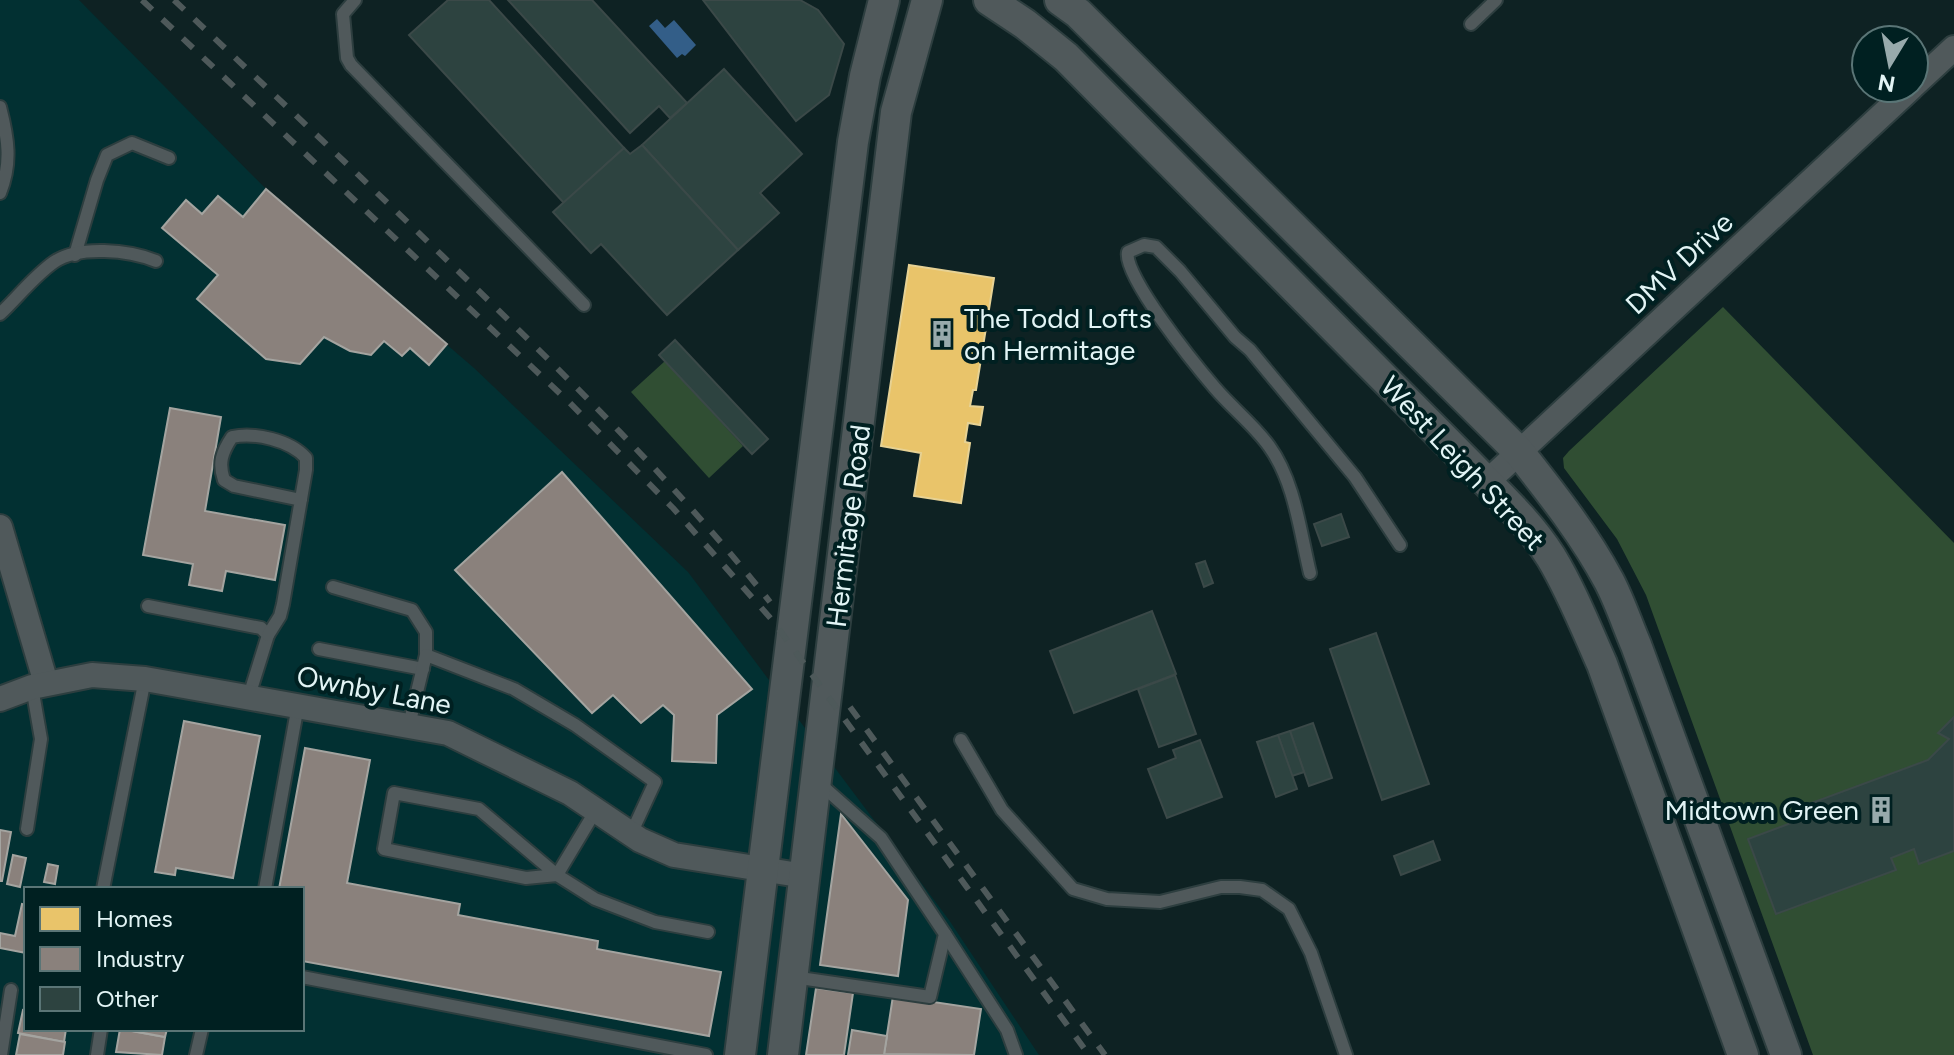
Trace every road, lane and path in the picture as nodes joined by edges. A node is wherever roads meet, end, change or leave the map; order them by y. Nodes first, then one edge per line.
1 (355, 0) edge
2 (884, 0) edge
3 (927, 0) edge
4 (989, 0) edge
5 (1060, 0) edge
6 (1496, 0) edge
7 (1471, 24) dead end
8 (1954, 48) edge
9 (1930, 70) edge
10 (1893, 104) edge
11 (0, 107) edge
12 (169, 158) dead end
13 (0, 193) edge
14 (75, 255) junction
15 (156, 261) dead end
16 (584, 305) dead end
17 (0, 314) edge
18 (1519, 452) junction
19 (1487, 482) junction
20 (301, 500) junction
21 (0, 527) edge
22 (1400, 545) dead end
23 (1310, 573) dead end
24 (333, 587) dead end
25 (148, 606) dead end
26 (268, 635) junction
27 (319, 649) dead end
28 (426, 655) junction
29 (423, 669) junction
30 (145, 679) junction
31 (39, 685) junction
32 (249, 696) junction
33 (0, 699) edge
34 (298, 705) junction
35 (409, 725) junction
36 (961, 740) dead end
37 (817, 781) junction
38 (596, 810) junction
39 (27, 829) dead end
40 (631, 834) junction
41 (765, 870) junction
42 (557, 875) junction
43 (805, 876) junction
44 (103, 887) edge
45 (265, 887) edge
46 (708, 932) dead end
47 (945, 934) junction
48 (304, 977) edge
49 (793, 977) junction
50 (11, 990) dead end
51 (101, 1031) edge
52 (202, 1031) edge
53 (1, 1055) edge
54 (97, 1055) edge
55 (196, 1055) edge
56 (706, 1055) edge
57 (740, 1055) edge
58 (783, 1055) edge
59 (1016, 1055) edge
60 (1346, 1055) edge
61 (1743, 1055) edge
62 (1786, 1055) edge

1 - 16 lane
2 - 41 street, Hermitage Road
3 - 37 street, Hermitage Road
4 - 19 street, West Leigh Street
5 - 18 street, West Leigh Street
6 - 7 lane
8 - 9 street, DMV Drive
10 - 18 street, DMV Drive
11 - 13 lane
12 - 14 lane
14 - 15 lane
14 - 17 lane
18 - 19 street, DMV Drive
18 - 62 street, West Leigh Street
19 - 61 street, West Leigh Street
20 - 20 lane
20 - 26 lane
21 - 31 street
22 - 23 lane
24 - 28 lane
25 - 26 lane
26 - 32 lane
27 - 29 lane
28 - 29 lane
28 - 40 lane
29 - 35 lane
30 - 31 street, Ownby Lane
30 - 32 street, Ownby Lane
30 - 44 lane
31 - 33 street, Ownby Lane
31 - 39 lane
32 - 34 street, Ownby Lane
34 - 35 street, Ownby Lane
34 - 45 lane
35 - 38 street, Ownby Lane
36 - 60 lane
37 - 43 street, Hermitage Road
37 - 47 lane
38 - 40 street, Ownby Lane
38 - 42 lane
40 - 41 street, Ownby Lane
41 - 43 street, Ownby Lane
41 - 57 street, Hermitage Road
42 - 42 lane
42 - 46 lane
43 - 49 street, Hermitage Road
47 - 49 lane
47 - 59 lane
48 - 56 lane
49 - 58 street, Hermitage Road
50 - 53 lane
51 - 54 lane
52 - 55 lane

